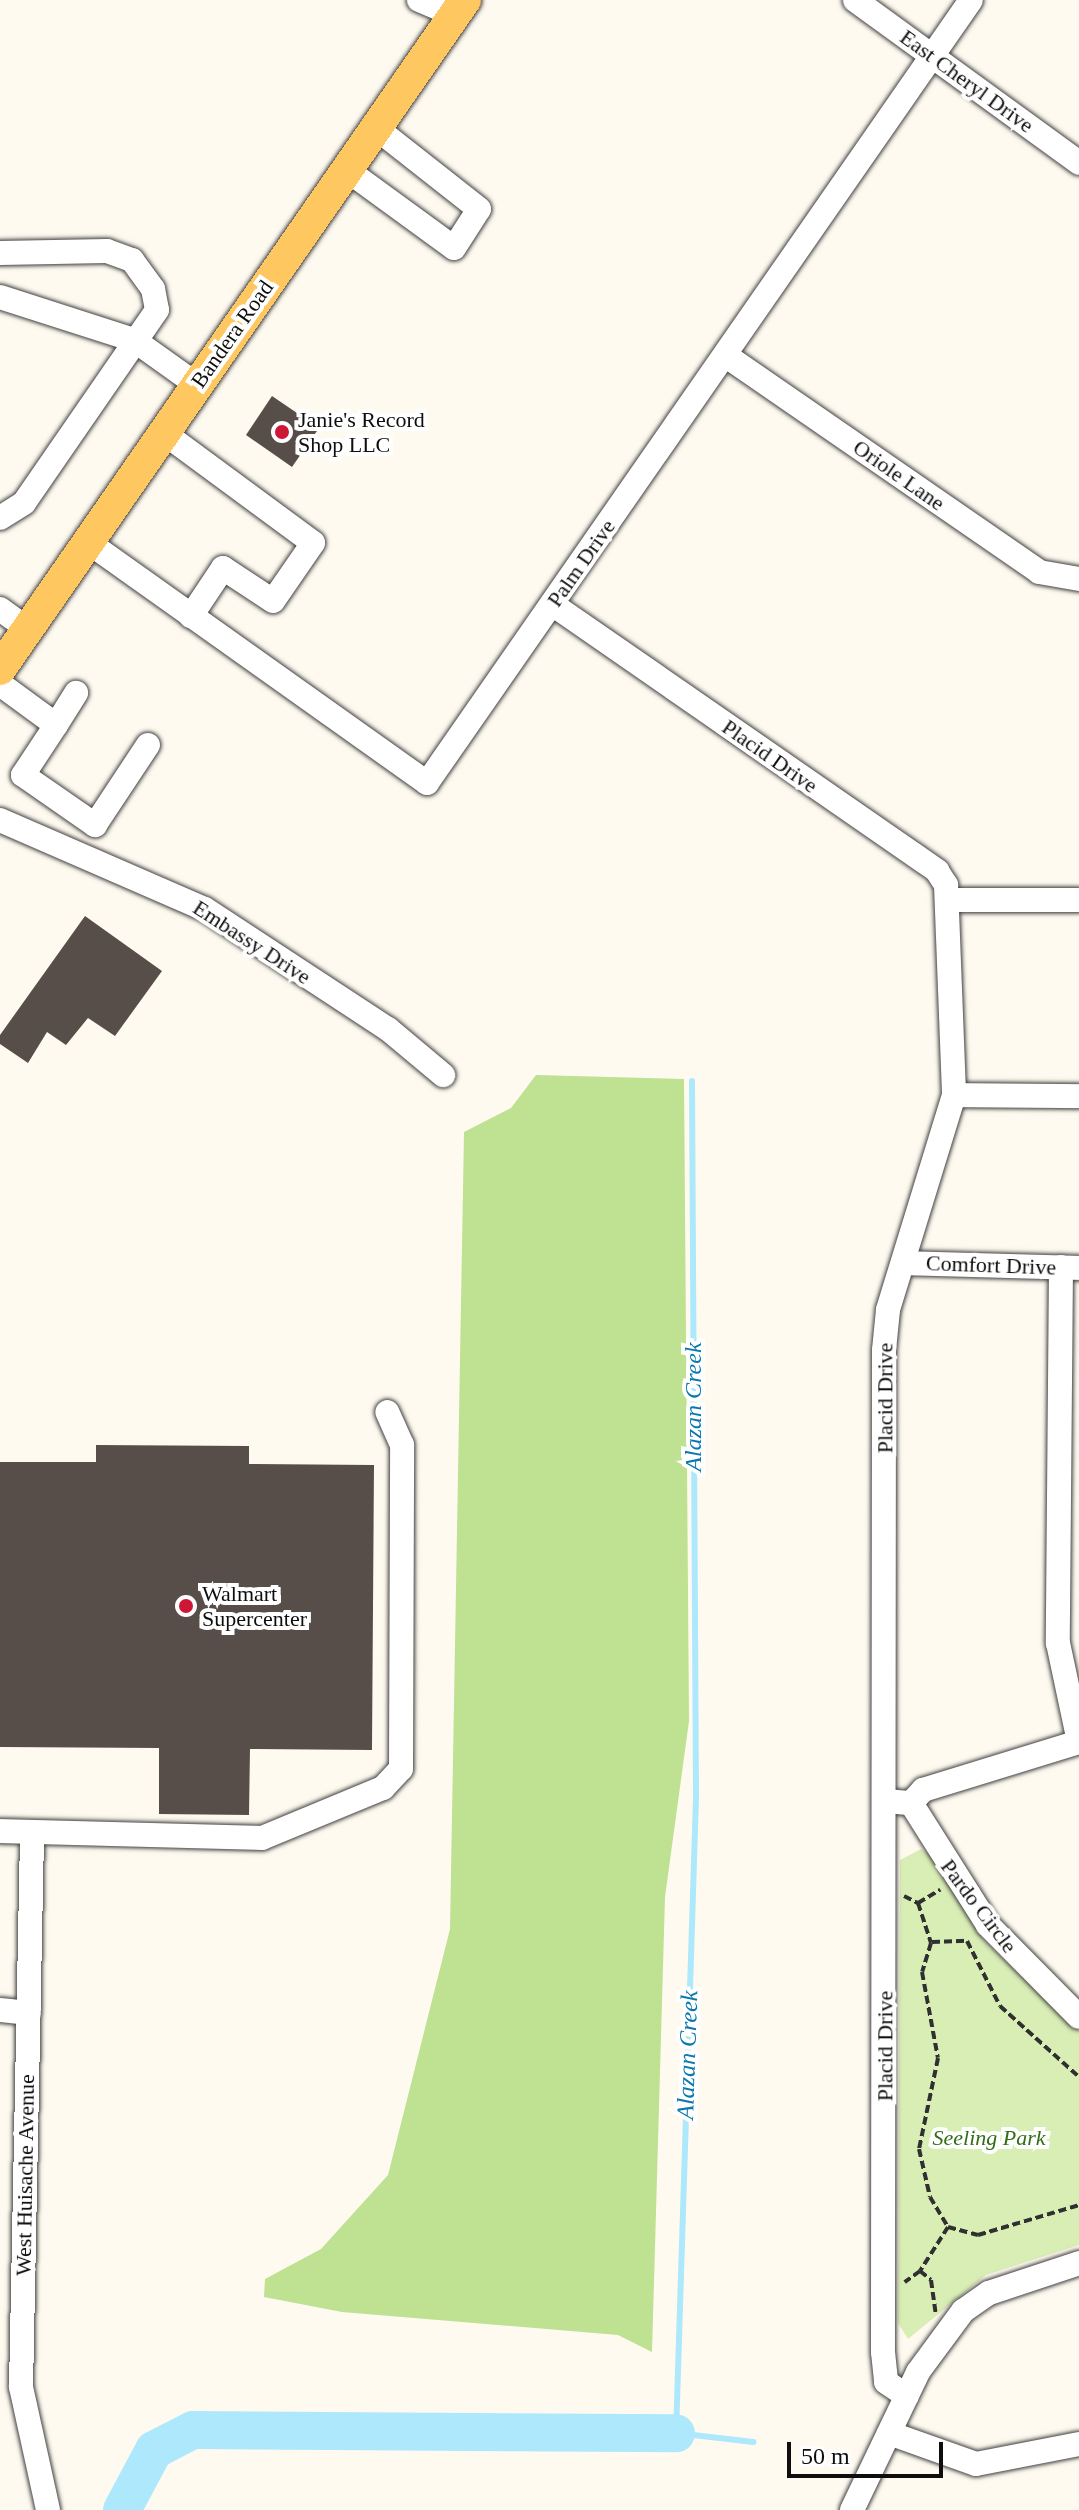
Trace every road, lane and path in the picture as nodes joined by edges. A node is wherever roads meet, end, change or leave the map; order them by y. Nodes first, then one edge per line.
1 (419, 0) edge
2 (855, 0) edge
3 (971, 0) edge
4 (459, 8) edge
5 (933, 55) junction
6 (376, 128) junction
7 (1079, 163) edge
8 (347, 170) junction
9 (0, 253) edge
10 (0, 297) edge
11 (138, 342) junction
12 (725, 355) junction
13 (197, 385) junction
14 (164, 433) junction
15 (0, 518) edge
16 (88, 542) junction
17 (1079, 579) edge
18 (552, 604) junction
19 (0, 609) edge
20 (191, 616) junction
21 (28, 629) junction
22 (0, 669) edge
23 (0, 684) edge
24 (76, 693) dead end
25 (56, 725) junction
26 (148, 745) dead end
27 (0, 820) edge
28 (95, 825) junction
29 (81, 860) junction
30 (947, 900) junction
31 (1079, 900) edge
32 (443, 1075) dead end
33 (954, 1095) junction
34 (1079, 1096) edge
35 (903, 1263) junction
36 (1070, 1268) edge
37 (387, 1412) dead end
38 (1079, 1742) edge
39 (886, 1801) junction
40 (911, 1803) junction
41 (0, 1831) edge
42 (32, 1836) junction
43 (953, 1874) junction
44 (885, 1895) junction
45 (918, 1903) junction
46 (931, 1943) junction
47 (0, 2010) edge
48 (29, 2013) junction
49 (1079, 2017) edge
50 (1079, 2077) edge
51 (1079, 2205) edge
52 (948, 2227) junction
53 (1079, 2263) edge
54 (920, 2271) junction
55 (882, 2290) junction
56 (950, 2326) junction
57 (907, 2396) junction
58 (889, 2433) junction
59 (1079, 2444) edge
60 (48, 2510) edge
61 (852, 2510) edge

1 - 4 street
2 - 5 street, East Cheryl Drive
3 - 5 street, Palm Drive
4 - 6 main road, Bandera Road
5 - 7 street, East Cheryl Drive
5 - 12 street, Palm Drive
6 - 8 main road, Bandera Road
6 - 8 street
8 - 13 main road, Bandera Road
9 - 11 street
10 - 11 street
11 - 13 street
11 - 15 street
12 - 17 street, Oriole Lane
12 - 18 street, Palm Drive
13 - 14 main road, Bandera Road
14 - 16 main road, Bandera Road
14 - 20 street
16 - 20 street, Palm Drive
16 - 21 main road, Bandera Road
18 - 20 street, Palm Drive
18 - 30 street, Placid Drive
19 - 21 street
21 - 22 main road, Bandera Road
23 - 25 street
24 - 25 street
25 - 28 street
26 - 28 street
27 - 29 street, Embassy Drive
28 - 29 street
29 - 32 street, Embassy Drive
30 - 31 street
30 - 33 street, Placid Drive
33 - 34 street
33 - 35 street, Placid Drive
35 - 36 street, Comfort Drive
35 - 39 street, Placid Drive
36 - 38 street
37 - 42 street
38 - 40 street
39 - 40 street
39 - 44 street, Placid Drive
40 - 43 street, Pardo Circle
41 - 42 street
42 - 48 street, West Huisache Avenue
43 - 45 path
43 - 49 street, Pardo Circle
44 - 45 path
44 - 55 street, Placid Drive
45 - 46 path
46 - 50 path
46 - 52 path
47 - 48 street
48 - 60 street, West Huisache Avenue
51 - 52 path
52 - 54 path
53 - 56 street
54 - 55 path
54 - 56 path
55 - 57 street, Placid Drive
56 - 57 street
57 - 58 street
58 - 59 street
58 - 61 street

